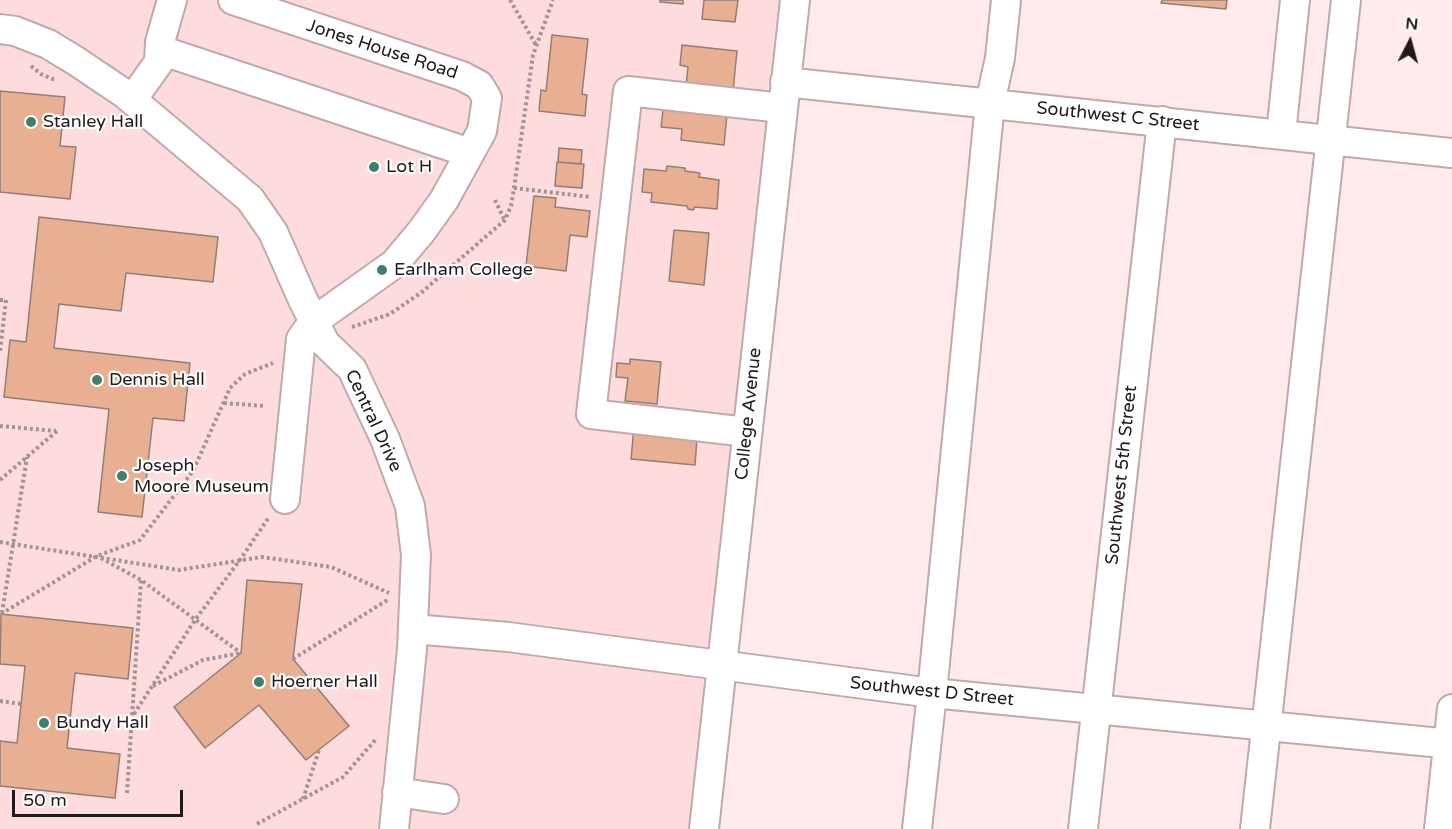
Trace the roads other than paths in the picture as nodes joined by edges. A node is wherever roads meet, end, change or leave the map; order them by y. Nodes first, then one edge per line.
1 (172, 0) edge
2 (233, 0) edge
3 (795, 0) edge
4 (1006, 0) edge
5 (1295, 0) edge
6 (1346, 0) edge
7 (0, 29) edge
8 (160, 50) junction
9 (783, 95) junction
10 (132, 100) junction
11 (990, 103) junction
12 (1162, 121) junction
13 (1281, 134) junction
14 (1330, 139) junction
15 (470, 153) junction
16 (1452, 153) edge
17 (314, 321) junction
18 (747, 432) junction
19 (285, 499) road end
20 (413, 628) junction
21 (722, 666) junction
22 (933, 693) junction
23 (1096, 709) junction
24 (1452, 709) edge
25 (1266, 725) junction
26 (1450, 744) edge
27 (398, 792) junction
28 (444, 799) dead end
29 (394, 829) edge
30 (704, 829) edge
31 (917, 829) edge
32 (1083, 829) edge
33 (1255, 829) edge
34 (1439, 829) edge

1 - 8 street
2 - 15 street, Jones House Road
3 - 9 street, College Avenue
4 - 11 street
5 - 13 street
6 - 14 street
7 - 10 street, Central Drive
8 - 10 street
8 - 15 street
9 - 11 street, Southwest C Street
9 - 18 street, College Avenue
9 - 18 street, Southwest C Street
10 - 17 street, Central Drive
11 - 12 street, Southwest C Street
11 - 22 street
12 - 13 street, Southwest C Street
12 - 23 street, Southwest 5th Street
13 - 14 street, Southwest C Street
14 - 16 street, Southwest C Street
14 - 25 street
15 - 17 street, Jones House Road
17 - 19 street
17 - 20 street, Central Drive
18 - 21 street, College Avenue
20 - 21 street, Southwest D Street
20 - 27 street, Central Drive
21 - 22 street, Southwest D Street
21 - 30 street, College Avenue
22 - 23 street, Southwest D Street
22 - 31 street
23 - 25 street, Southwest D Street
23 - 32 street, Southwest 5th Street
24 - 26 street
25 - 26 street, Southwest D Street
25 - 33 street
26 - 34 street
27 - 28 street
27 - 29 street, Central Drive

